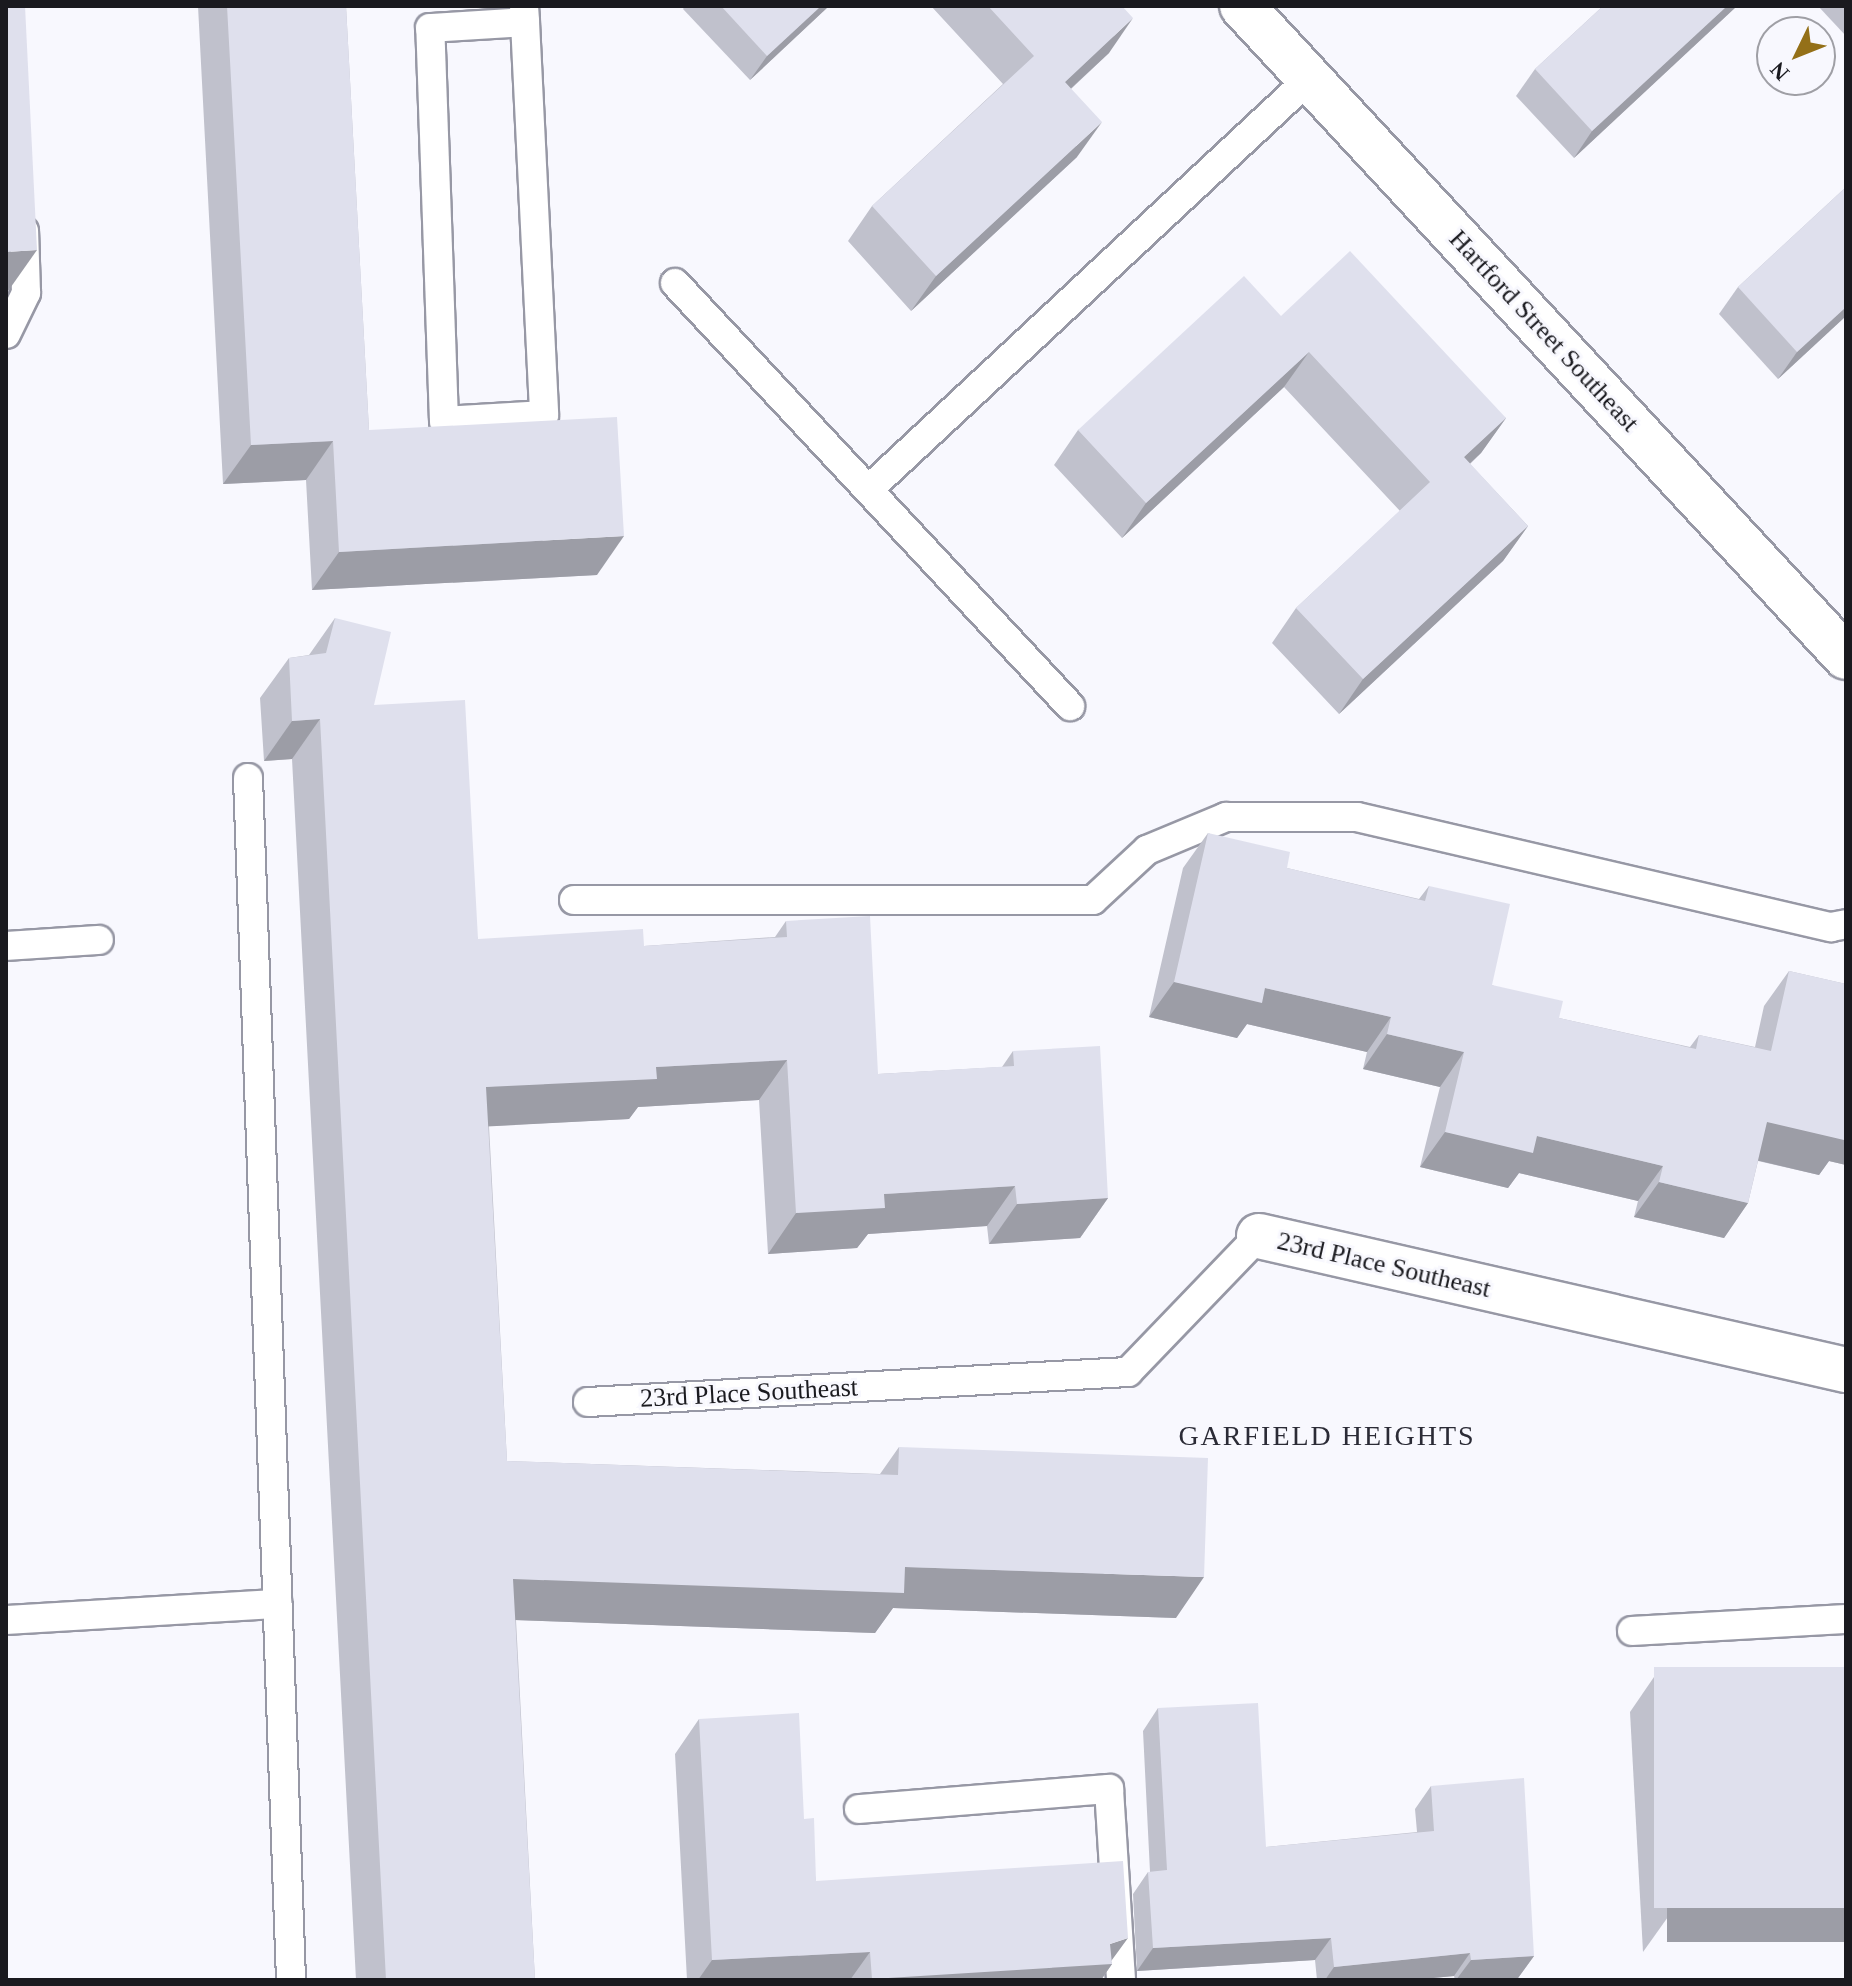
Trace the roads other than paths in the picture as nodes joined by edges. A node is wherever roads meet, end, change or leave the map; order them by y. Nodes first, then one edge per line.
1 (1242, 6) edge
2 (524, 14) edge
3 (1310, 78) junction
4 (23, 197) edge
5 (675, 283) dead end
6 (6, 334) edge
7 (868, 490) junction
8 (1846, 657) edge
9 (1070, 706) dead end
10 (248, 778) dead end
11 (574, 900) dead end
12 (1846, 924) edge
13 (99, 940) dead end
14 (6, 946) edge
15 (1259, 1236) joint
16 (1846, 1370) edge
17 (588, 1402) dead end
18 (278, 1604) junction
19 (1846, 1619) edge
20 (6, 1620) edge
21 (1632, 1631) dead end
22 (859, 1809) dead end
23 (291, 1980) edge
24 (1121, 1980) edge

1 - 3 street, Hartford Street Southeast
2 - 2 lane
3 - 7 lane
3 - 8 street, Hartford Street Southeast
4 - 6 lane
5 - 7 lane
7 - 9 lane
10 - 18 lane
11 - 12 lane
13 - 14 lane
15 - 16 street, 23rd Place Southeast
15 - 17 lane, 23rd Place Southeast
18 - 20 lane
18 - 23 lane
19 - 21 lane
22 - 24 lane

